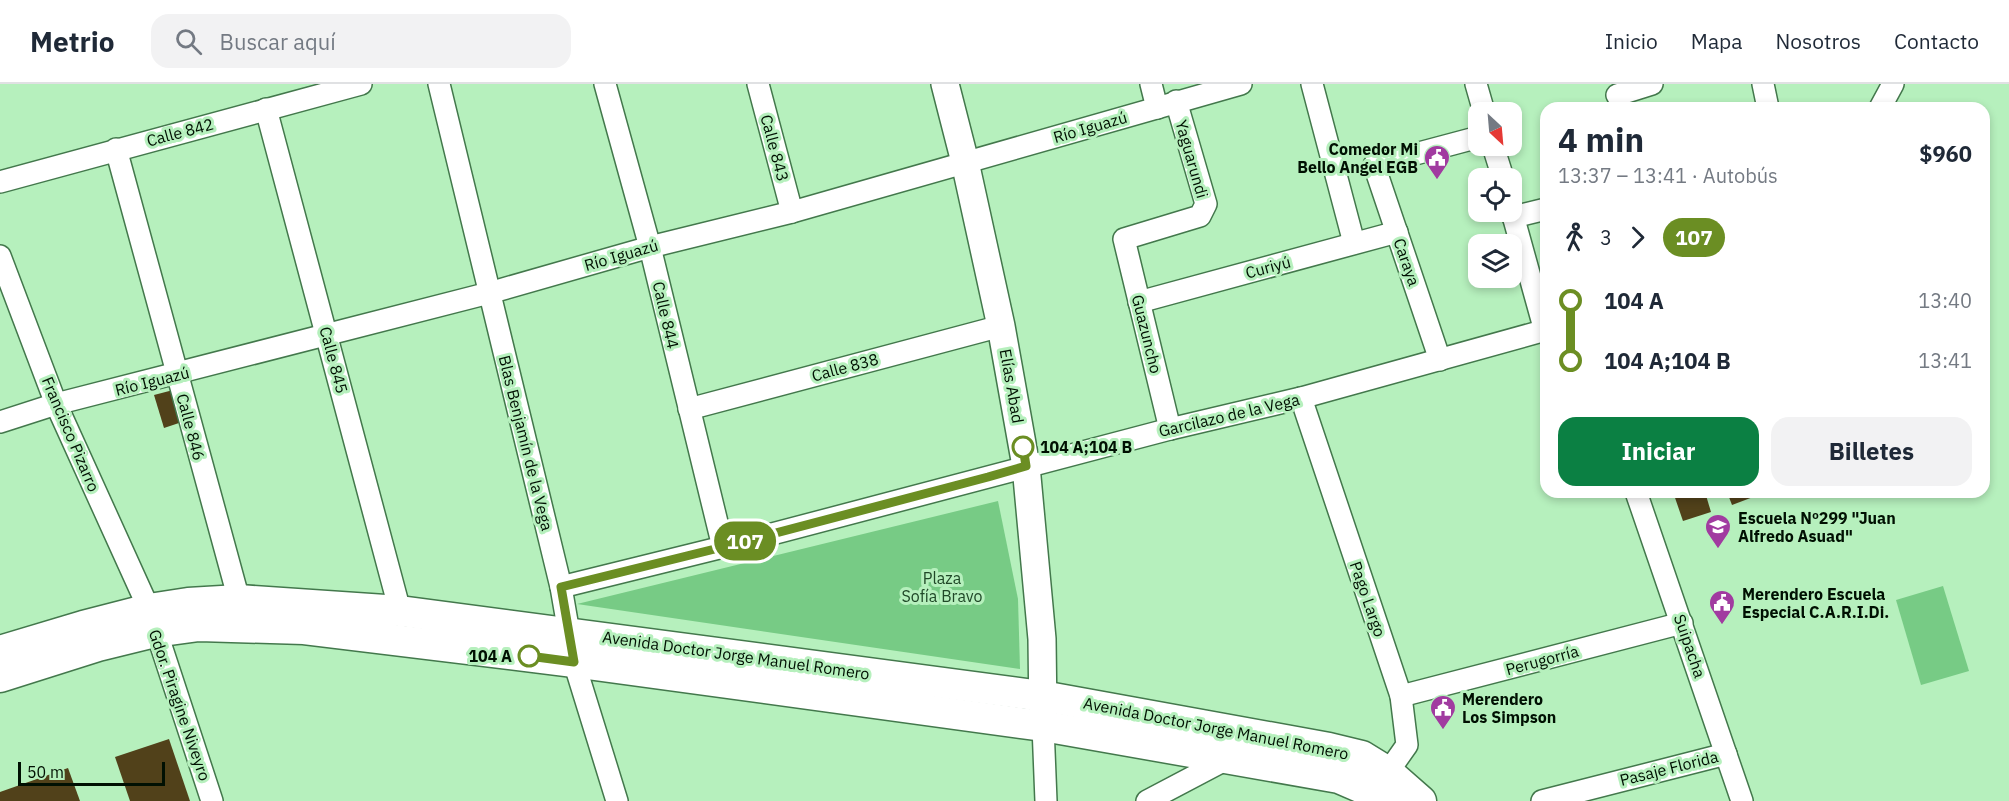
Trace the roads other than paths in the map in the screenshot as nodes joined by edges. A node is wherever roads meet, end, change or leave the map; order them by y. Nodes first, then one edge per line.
1 (361, 84) edge
2 (439, 84) edge
3 (605, 84) edge
4 (758, 84) edge
5 (945, 84) edge
6 (1151, 84) edge
7 (1241, 84) edge
8 (1312, 84) edge
9 (1476, 84) edge
10 (1652, 84) edge
11 (1763, 84) edge
12 (1893, 84) edge
13 (1618, 96) edge
14 (1481, 102) edge
15 (1767, 102) edge
16 (1883, 102) edge
17 (1167, 105) junction
18 (266, 110) junction
19 (1468, 140) edge
20 (116, 149) junction
21 (965, 162) junction
22 (0, 182) edge
23 (1540, 210) edge
24 (792, 212) junction
25 (1522, 213) edge
26 (1515, 222) edge
27 (1396, 232) junction
28 (1124, 239) joint
29 (1354, 243) junction
30 (650, 247) junction
31 (0, 256) edge
32 (489, 293) junction
33 (1139, 302) junction
34 (1540, 310) edge
35 (1001, 326) junction
36 (1540, 333) edge
37 (328, 335) junction
38 (1440, 360) junction
39 (177, 375) junction
40 (1301, 398) junction
41 (56, 404) junction
42 (688, 409) junction
43 (0, 422) edge
44 (1170, 429) junction
45 (1026, 466) junction
46 (1638, 498) edge
47 (723, 547) junction
48 (561, 587) junction
49 (239, 600) junction
50 (400, 611) junction
51 (152, 620) junction
52 (1682, 623) junction
53 (570, 632) junction
54 (0, 651) edge
55 (574, 662) junction
56 (0, 677) edge
57 (1042, 696) junction
58 (1401, 696) junction
59 (1043, 726) junction
60 (1726, 754) junction
61 (1227, 759) junction
62 (1380, 788) edge
63 (212, 801) edge
64 (617, 801) edge
65 (1046, 801) edge
66 (1147, 801) edge
67 (1421, 801) edge
68 (1542, 801) edge
69 (1742, 801) edge

1 - 18 street, Calle 842
2 - 32 street, Blas Benjamín de la Vega
3 - 30 street, Calle 844
4 - 24 street, Calle 843
5 - 21 street, Elías Abad
6 - 17 street, Yaguarundi
7 - 17 street, Río Iguazú
8 - 29 street
9 - 14 street
10 - 13 street
11 - 15 street
12 - 16 street
17 - 21 street, Río Iguazú
17 - 28 street, Yaguarundi
18 - 20 street, Calle 842
18 - 37 street, Calle 845
19 - 27 street, Caraya
20 - 22 street, Calle 842
20 - 39 street, Calle 846
21 - 24 street, Río Iguazú
21 - 35 street, Elías Abad
23 - 25 street
24 - 30 street, Río Iguazú
26 - 34 street
27 - 29 street, Curiyú
27 - 38 street, Caraya
28 - 33 street, Guazuncho
29 - 33 street, Curiyú
30 - 32 street, Río Iguazú
30 - 42 street, Calle 844
31 - 41 street, Francisco Pizarro
32 - 37 street, Río Iguazú
32 - 48 street, Blas Benjamín de la Vega
33 - 44 street, Guazuncho
35 - 42 street, Calle 838
35 - 45 street, Elías Abad
36 - 38 street, Garcilazo de la Vega
37 - 39 street, Río Iguazú
37 - 50 street, Calle 845
38 - 40 street, Garcilazo de la Vega
39 - 41 street, Río Iguazú
39 - 49 street, Calle 846
40 - 44 street, Garcilazo de la Vega
40 - 58 street, Pago Largo
41 - 43 street, Río Iguazú
41 - 51 street, Francisco Pizarro
42 - 47 street, Calle 844
44 - 45 street, Garcilazo de la Vega
45 - 47 street, Garcilazo de la Vega
45 - 57 street, Elías Abad
46 - 52 street, Suipacha
47 - 48 street, Garcilazo de la Vega
48 - 53 street, Blas Benjamín de la Vega
49 - 50 main road, Avenida Doctor Jorge Manuel Romero
49 - 51 main road, Avenida Doctor Jorge Manuel Romero
50 - 53 main road, Avenida Doctor Jorge Manuel Romero
51 - 54 main road, Avenida Doctor Jorge Manuel Romero
51 - 55 main road, Avenida Doctor Jorge Manuel Romero
51 - 56 main road, Avenida Doctor Jorge Manuel Romero
51 - 63 street, Gdor. Piragine Niveyro
52 - 58 street, Perugorría
52 - 60 street, Suipacha
53 - 55 street, Blas Benjamín de la Vega
53 - 57 main road, Avenida Doctor Jorge Manuel Romero
55 - 59 main road, Avenida Doctor Jorge Manuel Romero
55 - 64 street, Blas Benjamín de la Vega
57 - 59 street, Elías Abad
57 - 62 main road, Avenida Doctor Jorge Manuel Romero
58 - 62 street, Pago Largo
59 - 61 main road, Avenida Doctor Jorge Manuel Romero
59 - 65 street, Elías Abad
60 - 68 street, Pasaje Florida
60 - 69 street, Suipacha
61 - 62 main road, Avenida Doctor Jorge Manuel Romero
61 - 66 street
62 - 67 main road, Avenida Doctor Jorge Manuel Romero

